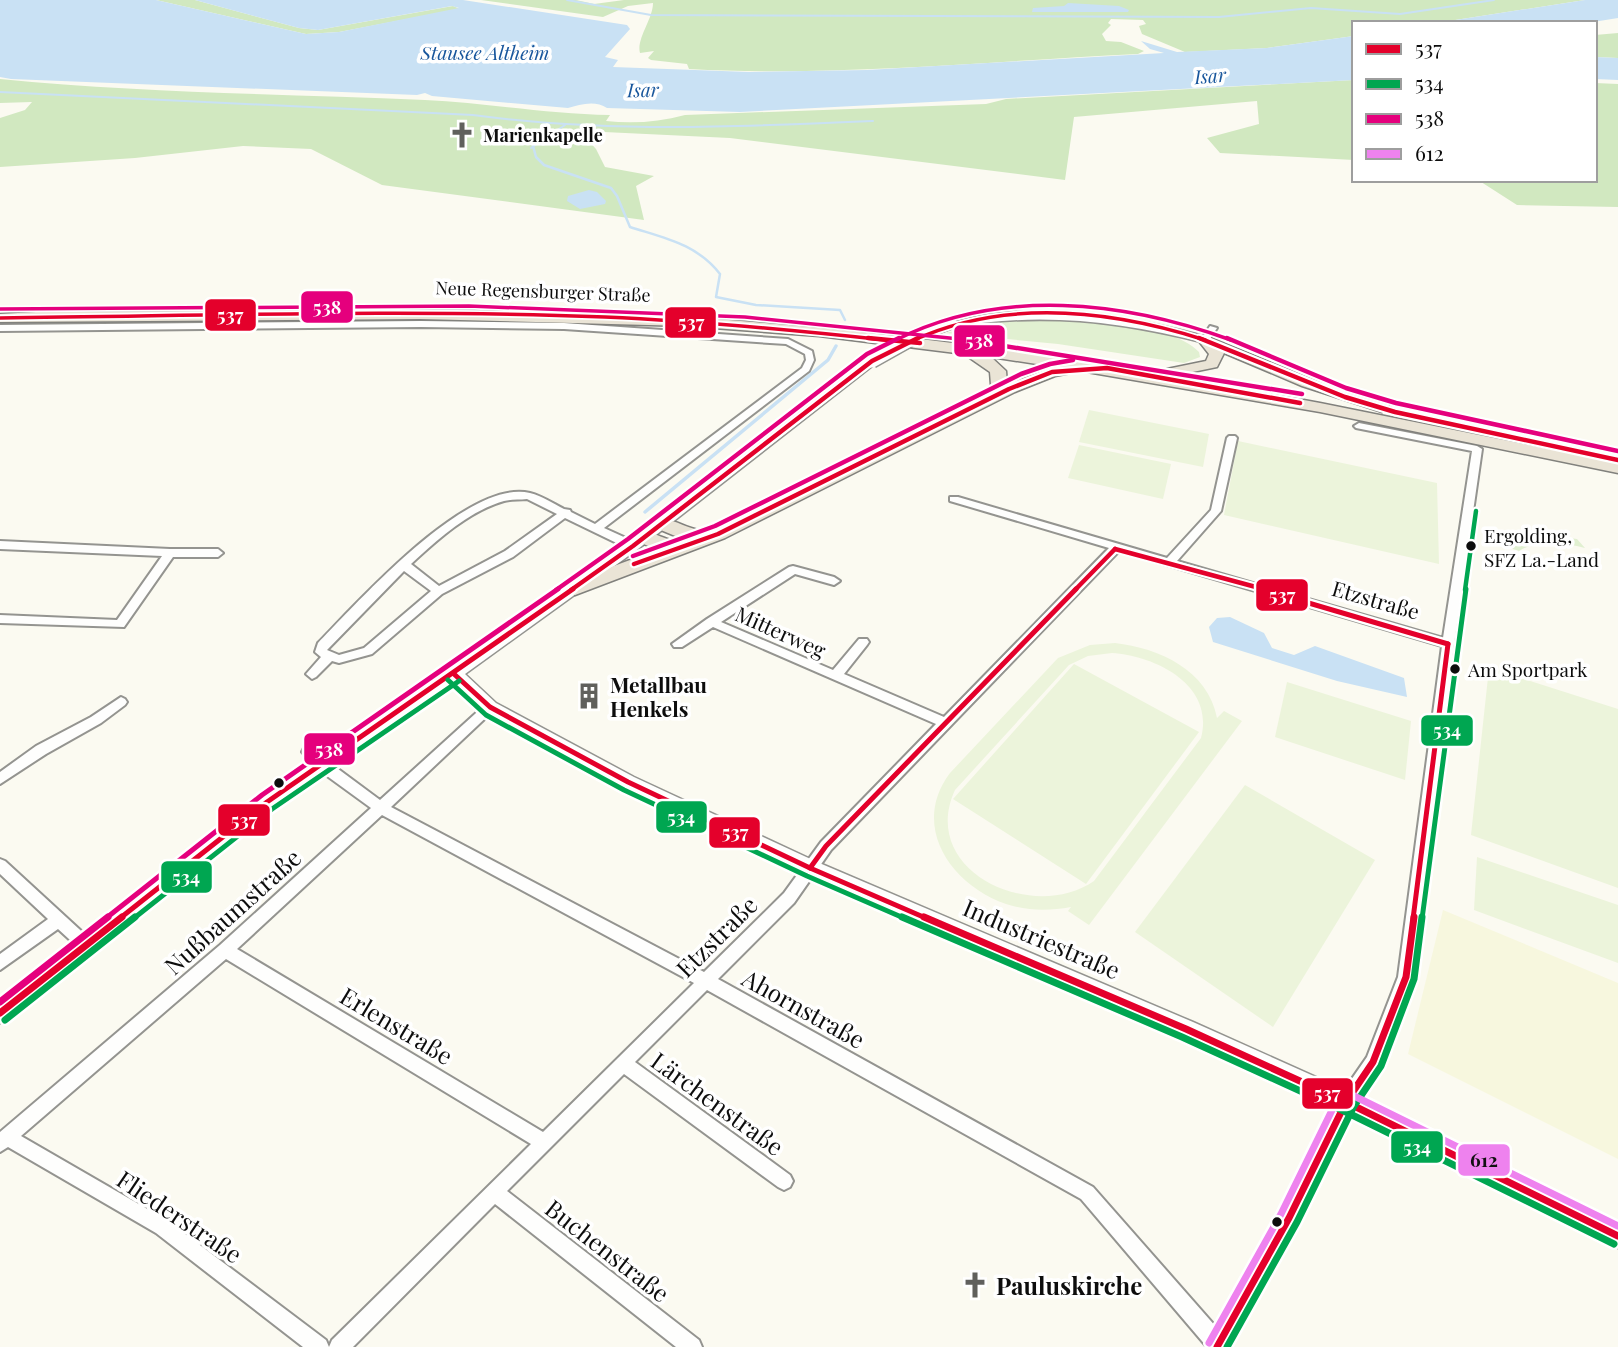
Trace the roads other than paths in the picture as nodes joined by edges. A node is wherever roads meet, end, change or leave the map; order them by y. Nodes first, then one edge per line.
1 (1355, 0) edge
2 (1367, 0) edge
3 (0, 312) edge
4 (0, 318) edge
5 (0, 328) edge
6 (1209, 334) junction
7 (953, 346) junction
8 (1107, 368) junction
9 (1172, 372) junction
10 (989, 400) junction
11 (1410, 416) junction
12 (1359, 426) dead end
13 (1232, 438) dead end
14 (1477, 449) joint
15 (1618, 460) edge
16 (1618, 468) edge
17 (954, 499) dead end
18 (566, 512) junction
19 (662, 524) junction
20 (597, 528) junction
21 (718, 534) junction
22 (639, 541) junction
23 (0, 545) edge
24 (681, 548) junction
25 (1115, 549) junction
26 (170, 553) junction
27 (218, 553) dead end
28 (1170, 562) junction
29 (404, 565) junction
30 (834, 581) dead end
31 (575, 588) junction
32 (438, 590) junction
33 (0, 619) edge
34 (711, 622) junction
35 (863, 642) dead end
36 (678, 644) dead end
37 (1448, 644) junction
38 (330, 656) junction
39 (312, 674) dead end
40 (454, 674) junction
41 (835, 676) junction
42 (121, 702) dead end
43 (490, 707) junction
44 (946, 723) junction
45 (315, 758) junction
46 (0, 779) edge
47 (381, 808) junction
48 (0, 865) edge
49 (810, 868) junction
50 (59, 920) junction
51 (86, 945) junction
52 (225, 950) junction
53 (0, 963) edge
54 (706, 981) junction
55 (0, 1013) edge
56 (624, 1064) junction
57 (1346, 1102) junction
58 (4, 1140) edge
59 (544, 1142) junction
60 (784, 1181) dead end
61 (495, 1192) junction
62 (1618, 1236) edge
63 (1219, 1346) edge
64 (319, 1347) edge
65 (339, 1347) edge
66 (692, 1347) edge

1 - 2 street
3 - 9 highway, Neue Regensburger Straße
4 - 7 highway
5 - 20 street
6 - 9 highway
6 - 11 highway
6 - 19 street, bridge
7 - 8 highway
7 - 10 highway
8 - 10 highway
8 - 16 highway
9 - 11 highway, Neue Regensburger Straße
10 - 21 highway
11 - 15 highway, Neue Regensburger Straße
12 - 14 street
13 - 28 street
14 - 37 street
17 - 25 street, Etzstraße
18 - 20 street
18 - 29 street
18 - 32 street
19 - 21 highway
19 - 22 street
20 - 22 street
21 - 24 highway
22 - 24 highway
22 - 31 street
23 - 26 street
24 - 31 highway
25 - 28 street, Etzstraße
25 - 44 street, Etzstraße
26 - 27 street
26 - 33 street
28 - 37 street, Etzstraße
29 - 32 street
29 - 38 street
30 - 34 street, Mitterweg
31 - 40 street
32 - 38 street
34 - 36 street, Mitterweg
34 - 41 street, Mitterweg
35 - 41 street, Mitterweg
37 - 57 street
38 - 39 street
40 - 43 street, Industriestraße
40 - 45 street
41 - 44 street, Mitterweg
42 - 46 street
43 - 47 street, Nußbaumstraße
43 - 49 street, Industriestraße
44 - 49 street, Etzstraße
45 - 47 street, Ahornstraße
45 - 51 street
47 - 52 street, Nußbaumstraße
47 - 54 street, Ahornstraße
48 - 50 street
49 - 54 street, Etzstraße
49 - 57 street, Industriestraße
50 - 51 street
50 - 53 street
51 - 55 street
52 - 58 street, Nußbaumstraße
52 - 59 street, Erlenstraße
54 - 56 street, Etzstraße
54 - 63 street, Ahornstraße
56 - 59 street, Etzstraße
56 - 60 street, Lärchenstraße
57 - 62 street, Industriestraße
57 - 63 street
58 - 64 street, Fliederstraße
59 - 61 street, Etzstraße
61 - 65 street, Etzstraße
61 - 66 street, Buchenstraße

